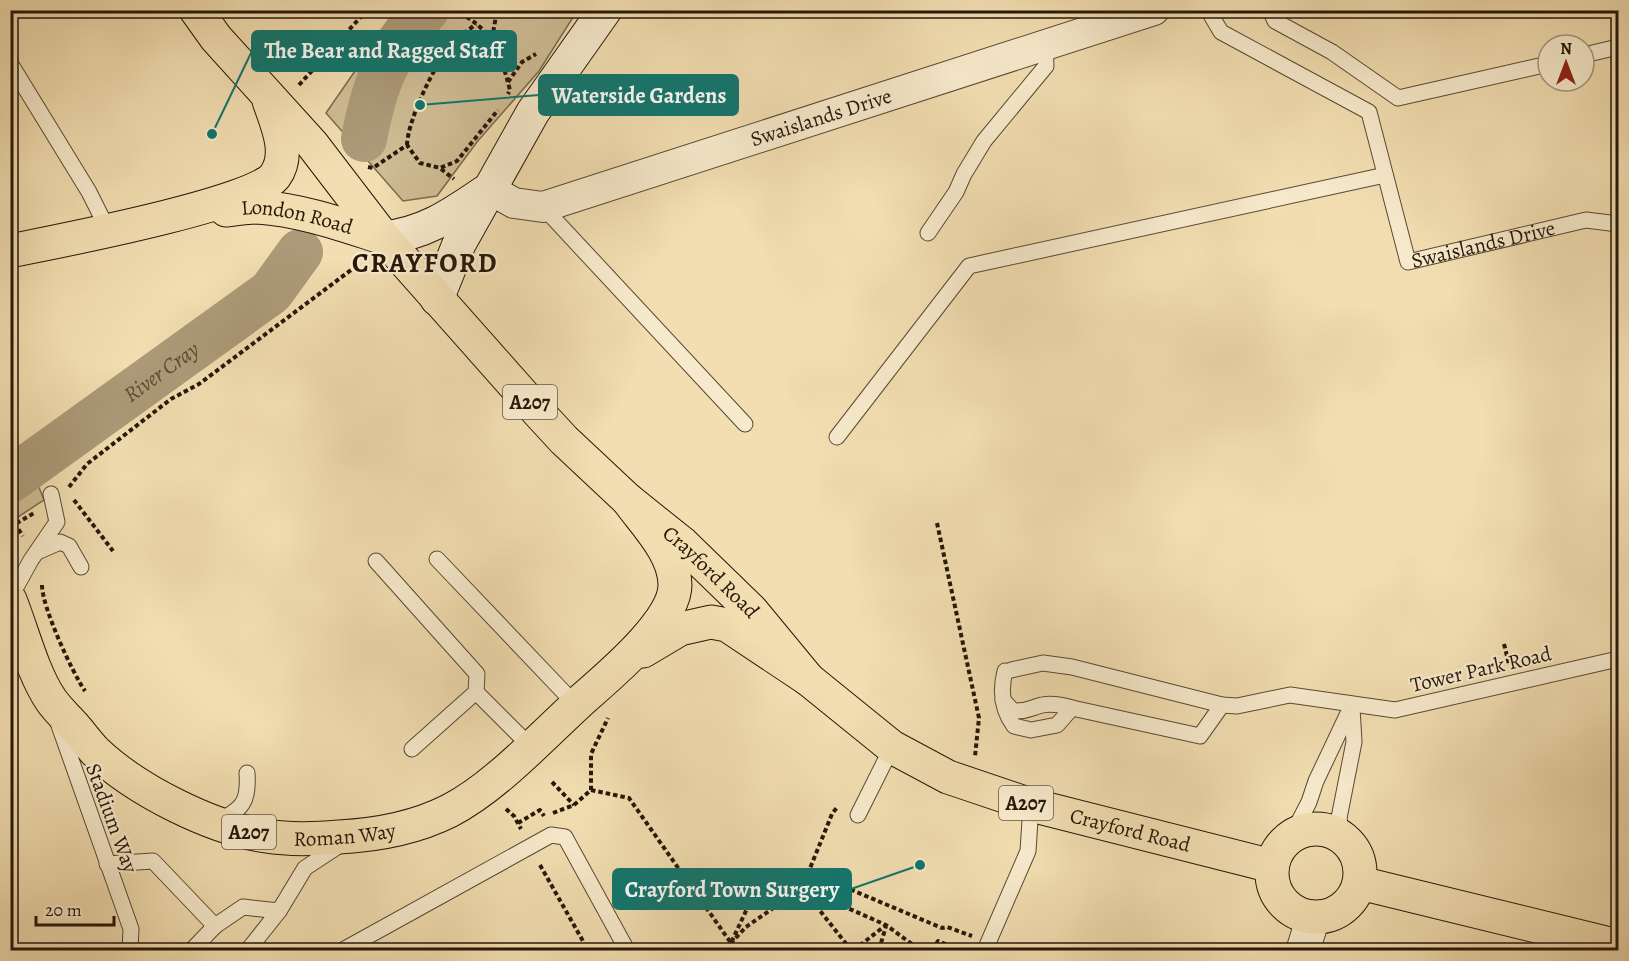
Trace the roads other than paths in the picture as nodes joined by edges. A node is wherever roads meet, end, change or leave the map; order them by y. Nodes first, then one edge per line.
1 (196, 10) edge
2 (1154, 10) edge
3 (1208, 10) edge
4 (1270, 10) edge
5 (599, 13) edge
6 (1111, 17) edge
7 (1045, 44) junction
8 (1618, 47) edge
9 (1596, 52) edge
10 (10, 63) edge
11 (1536, 67) edge
12 (267, 94) junction
13 (1385, 174) junction
14 (489, 189) junction
15 (543, 207) junction
16 (173, 215) junction
17 (1618, 224) edge
18 (108, 230) junction
19 (928, 233) dead end
20 (384, 238) junction
21 (10, 251) edge
22 (437, 299) junction
23 (745, 424) dead end
24 (837, 437) dead end
25 (52, 498) road end
26 (628, 501) junction
27 (37, 552) junction
28 (437, 560) dead end
29 (376, 561) dead end
30 (81, 567) dead end
31 (675, 588) joint
32 (10, 599) edge
33 (711, 622) joint
34 (1618, 659) edge
35 (626, 661) junction
36 (808, 679) junction
37 (476, 692) junction
38 (51, 699) junction
39 (1004, 700) junction
40 (576, 705) junction
41 (1222, 705) junction
42 (1352, 705) junction
43 (1072, 708) junction
44 (531, 747) junction
45 (892, 747) junction
46 (412, 749) dead end
47 (247, 773) dead end
48 (1031, 805) junction
49 (858, 815) dead end
50 (215, 823) junction
51 (352, 837) junction
52 (1291, 837) junction
53 (1342, 837) junction
54 (107, 864) junction
55 (1272, 866) junction
56 (1359, 883) junction
57 (279, 911) junction
58 (1313, 918) junction
59 (215, 926) junction
60 (1556, 940) edge
61 (1618, 946) edge
62 (130, 951) edge
63 (192, 951) edge
64 (248, 951) edge
65 (343, 951) edge
66 (627, 951) edge
67 (985, 951) edge
68 (1303, 951) edge

1 - 12 main road, Crayford Road
2 - 6 street, Swaislands Drive
3 - 13 lane, Swaislands Drive
4 - 11 lane
5 - 14 main road
6 - 7 street, Swaislands Drive
7 - 15 street, Swaislands Drive
7 - 19 lane
8 - 9 lane
10 - 18 lane
12 - 16 main road, London Road
12 - 20 main road, Crayford Road
13 - 17 lane, Swaislands Drive
13 - 24 lane
14 - 15 street, Swaislands Drive
14 - 20 main road
14 - 22 main road
15 - 23 lane
16 - 18 main road, London Road
16 - 20 main road, London Road
18 - 21 main road, London Road
20 - 22 main road, Crayford Road / A207
22 - 26 main road, Crayford Road / A207
25 - 27 lane
26 - 31 main road, Crayford Road / A207
26 - 36 main road, Crayford Road / A207
27 - 30 lane
27 - 32 lane
28 - 40 lane
29 - 37 lane
31 - 35 main road, Roman Way / A207
32 - 38 main road, Roman Way / A207
33 - 35 main road, Roman Way / A207
33 - 36 main road, Crayford Road / A207
34 - 42 lane, Tower Park Road
35 - 40 main road, Roman Way / A207
36 - 45 main road, Crayford Road / A207
37 - 44 lane
37 - 46 lane
38 - 50 main road, Roman Way / A207
38 - 54 lane, Stadium Way
39 - 41 lane
39 - 43 lane
39 - 43 lane
40 - 44 main road, Roman Way / A207
41 - 42 lane, Tower Park Road
41 - 43 lane
42 - 52 lane
42 - 53 lane
44 - 51 main road, Roman Way / A207
45 - 48 main road, Crayford Road / A207
45 - 49 lane
47 - 50 lane
48 - 55 main road, Crayford Road / A207
48 - 67 lane
50 - 51 main road, Roman Way / A207
51 - 57 lane
52 - 53 main road
52 - 55 main road
53 - 56 main road
54 - 59 lane
54 - 62 lane, Stadium Way
55 - 58 main road
56 - 58 main road
56 - 60 main road
57 - 59 lane
57 - 64 lane
58 - 68 main road
59 - 63 lane
60 - 61 main road
65 - 66 lane

